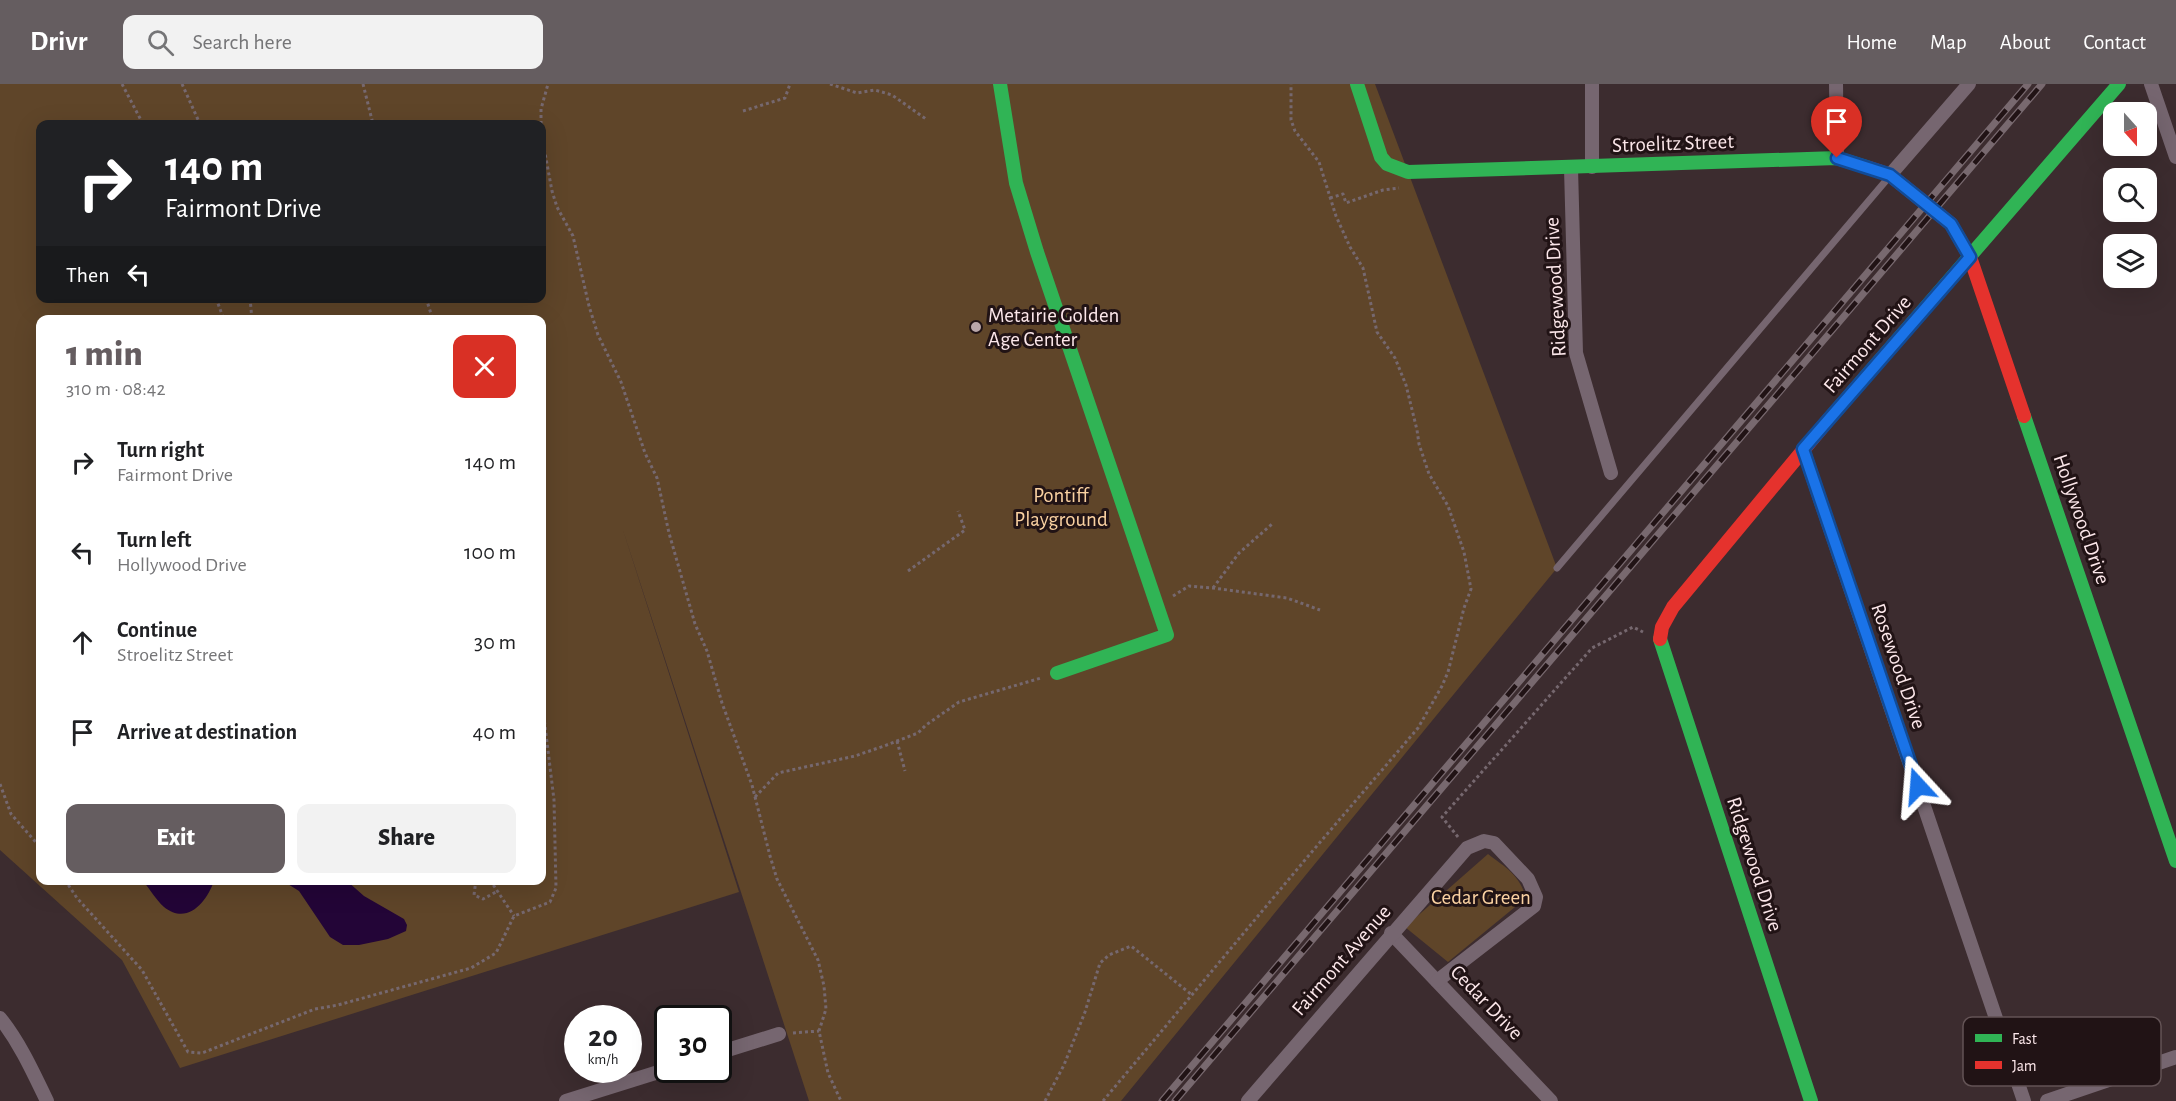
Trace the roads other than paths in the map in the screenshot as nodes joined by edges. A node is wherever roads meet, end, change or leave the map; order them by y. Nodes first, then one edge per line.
1 (1000, 84) edge
2 (1357, 84) edge
3 (1592, 84) edge
4 (1836, 84) edge
5 (1969, 84) edge
6 (2119, 84) edge
7 (2151, 84) edge
8 (2176, 157) edge
9 (1837, 158) junction
10 (1592, 167) junction
11 (1571, 168) junction
12 (1890, 175) junction
13 (1926, 204) joint
14 (1970, 257) junction
15 (1803, 449) junction
16 (1611, 472) dead end
17 (1557, 568) dead end
18 (1660, 640) joint
19 (1057, 673) road end
20 (2176, 861) edge
21 (1391, 933) junction
22 (1437, 981) junction
23 (1996, 1017) edge
24 (0, 1018) edge
25 (779, 1034) road end
26 (732, 1049) edge
27 (2176, 1057) edge
28 (2161, 1062) edge
29 (654, 1073) edge
30 (2020, 1086) edge
31 (2091, 1086) edge
32 (1251, 1100) edge
33 (47, 1101) edge
34 (566, 1101) edge
35 (1551, 1101) edge
36 (1811, 1101) edge
37 (2025, 1101) edge
38 (2047, 1101) edge

1 - 19 street
2 - 11 street, Stroelitz Street
3 - 10 street
4 - 9 street
5 - 12 street
6 - 14 street, Fairmont Drive
7 - 8 street
9 - 10 street, Stroelitz Street
9 - 12 street, Stroelitz Street
10 - 11 street, Stroelitz Street
11 - 16 street, Ridgewood Drive
12 - 13 street, Stroelitz Street
12 - 17 lane
13 - 14 street, Hollywood Drive
14 - 15 street, Fairmont Drive
14 - 20 street, Hollywood Drive
15 - 18 street, Fairmont Drive
15 - 23 street, Rosewood Drive
18 - 36 street, Ridgewood Drive
21 - 22 street, Cedar Drive
21 - 22 street, Fairmont Avenue
21 - 32 street, Fairmont Avenue
22 - 35 street, Cedar Drive
24 - 33 street
25 - 26 street
27 - 28 street
29 - 34 street
30 - 37 street, Rosewood Drive
31 - 38 street

